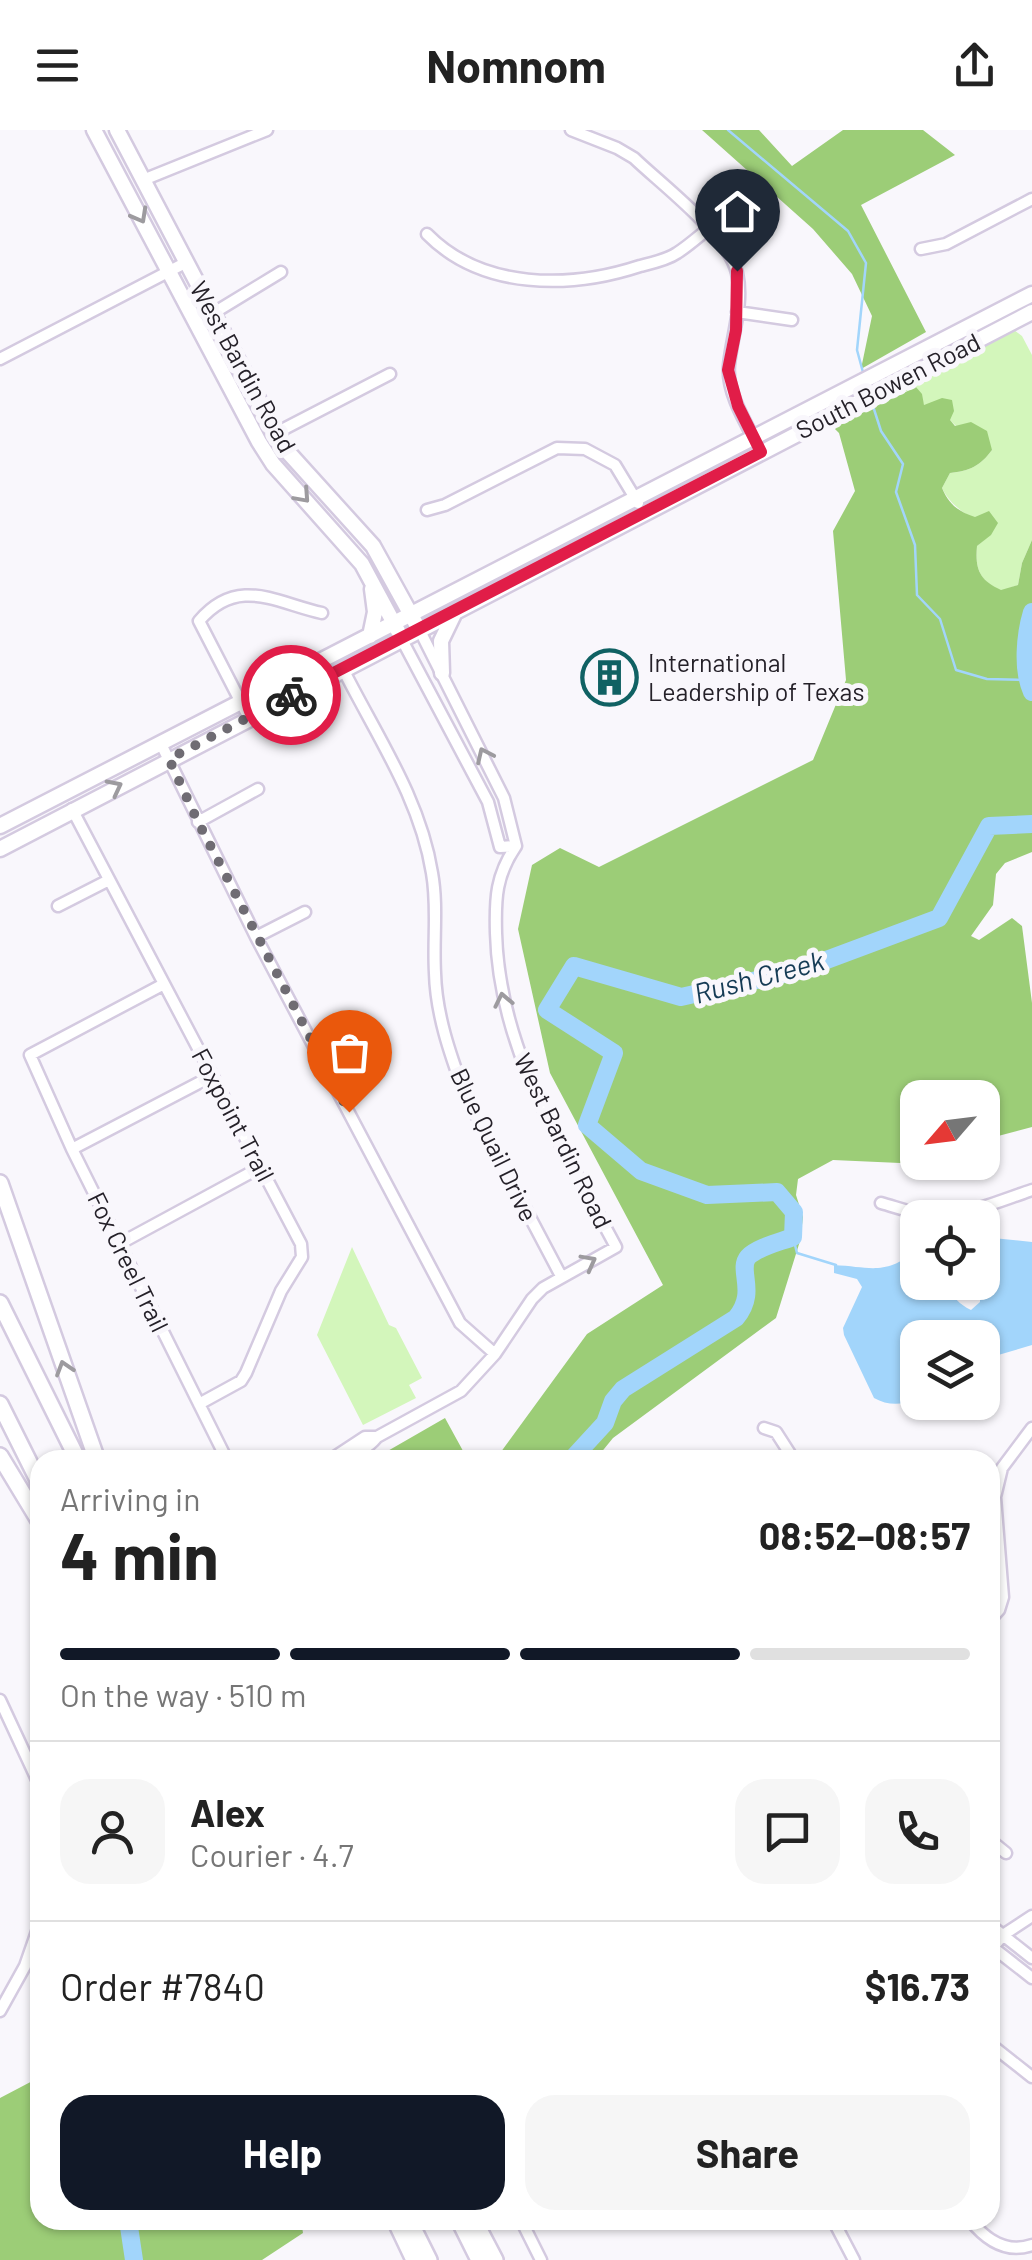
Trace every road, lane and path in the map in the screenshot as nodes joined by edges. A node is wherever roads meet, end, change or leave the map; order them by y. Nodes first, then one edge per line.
1 (94, 130) edge
2 (117, 130) edge
3 (268, 130) edge
4 (571, 130) edge
5 (143, 180) junction
6 (1032, 199) edge
7 (708, 228) junction
8 (427, 234) dead end
9 (921, 249) dead end
10 (178, 267) junction
11 (282, 272) dead end
12 (1032, 294) edge
13 (737, 312) junction
14 (1032, 312) edge
15 (212, 314) junction
16 (792, 320) dead end
17 (0, 359) edge
18 (390, 374) dead end
19 (897, 374) junction
20 (276, 433) junction
21 (758, 445) junction
22 (640, 506) junction
23 (427, 510) dead end
24 (368, 574) junction
25 (458, 609) junction
26 (322, 613) dead end
27 (416, 623) junction
28 (394, 624) junction
29 (370, 636) junction
30 (401, 638) junction
31 (343, 669) junction
32 (442, 673) junction
33 (241, 702) junction
34 (249, 718) junction
35 (161, 744) junction
36 (169, 759) junction
37 (258, 789) dead end
38 (72, 810) junction
39 (198, 822) junction
40 (0, 826) edge
41 (516, 846) junction
42 (0, 849) edge
43 (109, 880) junction
44 (58, 906) dead end
45 (305, 912) dead end
46 (256, 937) junction
47 (164, 984) junction
48 (212, 1076) junction
49 (72, 1149) junction
50 (261, 1167) junction
51 (0, 1182) edge
52 (1032, 1190) edge
53 (881, 1203) dead end
54 (118, 1244) junction
55 (561, 1276) junction
56 (0, 1303) edge
57 (494, 1354) junction
58 (0, 1404) edge
59 (199, 1404) junction
60 (764, 1428) dead end
61 (1032, 1428) edge
62 (73, 1450) edge
63 (94, 1450) edge
64 (222, 1450) edge
65 (347, 1450) edge
66 (788, 1450) edge
67 (0, 1456) edge
68 (30, 1464) edge
69 (1000, 1475) edge
70 (30, 1506) edge
71 (1000, 1560) edge
72 (1000, 1607) edge
73 (0, 1700) edge
74 (30, 1764) edge
75 (1000, 1848) edge
76 (1006, 1853) dead end
77 (1032, 1916) edge
78 (1002, 1935) junction
79 (1000, 1937) edge
80 (30, 1952) edge
81 (1000, 1955) edge
82 (1032, 1958) edge
83 (1032, 1978) edge
84 (0, 2012) edge
85 (1000, 2052) edge
86 (1032, 2077) edge
87 (399, 2230) edge
88 (414, 2230) edge
89 (464, 2230) edge
90 (480, 2230) edge
91 (526, 2230) edge
92 (838, 2230) edge
93 (979, 2230) edge
94 (1000, 2245) junction
95 (1032, 2245) edge
96 (414, 2260) edge
97 (429, 2260) edge
98 (479, 2260) edge
99 (496, 2260) edge
100 (541, 2260) edge
101 (854, 2260) edge
102 (999, 2260) edge

1 -> 10 main road, West Bardin Road
2 - 5 main road, West Bardin Road
3 - 5 street
4 - 7 street
5 - 10 main road, West Bardin Road
6 - 9 street
7 - 8 street
7 - 13 street
10 - 15 main road, West Bardin Road
10 - 17 street
10 -> 24 main road, West Bardin Road
11 - 15 street
12 - 19 main road, South Bowen Road
13 - 16 street
13 - 21 street
14 - 19 main road, South Bowen Road
15 - 20 main road, West Bardin Road
18 - 20 street
19 - 21 main road, South Bowen Road
19 - 21 main road, South Bowen Road
20 - 27 main road, West Bardin Road
21 - 22 main road, South Bowen Road
22 - 23 street
22 - 25 main road, South Bowen Road
22 - 27 main road, South Bowen Road
24 - 28 main road, West Bardin Road
24 - 29 main road
25 - 27 main road, South Bowen Road
25 - 32 main road
26 - 33 street
27 - 28 main road, South Bowen Road
27 - 30 main road, South Bowen Road
27 - 32 street, West Bardin Road
28 - 29 main road, South Bowen Road
28 - 30 main road, West Bardin Road
29 - 33 main road, South Bowen Road
30 - 31 main road, South Bowen Road
30 - 41 street, West Bardin Road
31 - 34 main road, South Bowen Road
31 - 55 street, Blue Quail Drive
41 -> 32 street, West Bardin Road
33 - 34 street
33 - 35 main road, South Bowen Road
34 - 36 main road, South Bowen Road
35 - 36 street
35 - 40 main road, South Bowen Road
38 -> 36 main road, South Bowen Road
36 - 39 street
37 - 39 street
38 - 42 main road, South Bowen Road
38 - 43 street, Foxpoint Trail
39 - 46 street
55 -> 41 street, West Bardin Road
43 - 44 street
43 - 47 street, Foxpoint Trail
45 - 46 street
46 - 57 street
47 - 48 street, Foxpoint Trail
47 - 49 street, Fox Creel Trail
48 - 49 street
48 - 50 street, Foxpoint Trail
49 - 54 street, Fox Creel Trail
50 - 54 street
50 - 59 street, Foxpoint Trail
63 -> 51 highway
52 - 53 street
54 - 59 street, Fox Creel Trail
55 - 57 street
56 - 62 highway
57 - 65 street
58 - 68 highway
59 - 64 street, Fox Creel Trail
60 - 66 street
61 - 69 street
67 - 70 highway
71 - 72 street
73 - 74 street
75 - 76 street
77 - 78 street
78 - 79 street
78 - 82 street
80 - 84 street
81 - 83 street
85 - 86 street
87 - 96 highway
88 - 97 highway
89 - 98 highway
90 - 99 highway
91 - 100 street
92 - 101 street
93 - 94 street
94 - 95 street
94 - 102 street

